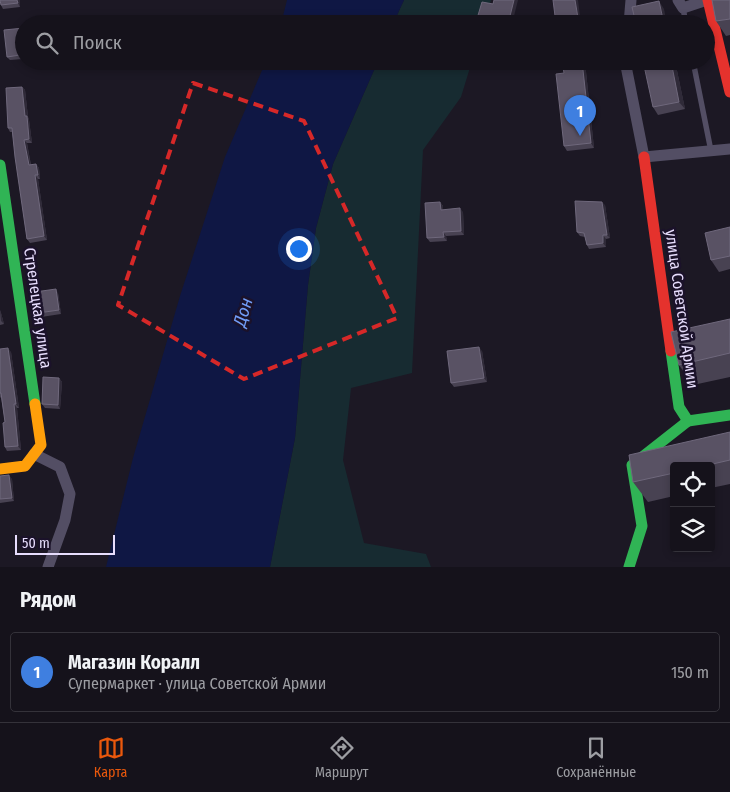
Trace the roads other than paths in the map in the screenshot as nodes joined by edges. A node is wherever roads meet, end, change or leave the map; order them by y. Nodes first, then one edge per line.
1 (631, 0) edge
2 (707, 0) edge
3 (680, 4) edge
4 (630, 15) edge
5 (711, 15) edge
6 (715, 32) edge
7 (627, 70) edge
8 (695, 70) edge
9 (730, 92) edge
10 (730, 149) edge
11 (711, 151) junction
12 (644, 158) junction
13 (0, 165) edge
14 (730, 415) edge
15 (688, 421) junction
16 (34, 454) junction
17 (0, 469) edge
18 (48, 567) edge
19 (629, 567) edge

1 - 4 street
2 - 3 street
2 - 5 street
6 - 9 street
7 - 12 street, улица Советской Армии
8 - 11 lane
10 - 11 street
11 - 12 street
12 - 15 street, улица Советской Армии
13 - 16 street, Стрелецкая улица
14 - 15 street
15 - 19 street
16 - 17 street
16 - 18 street

